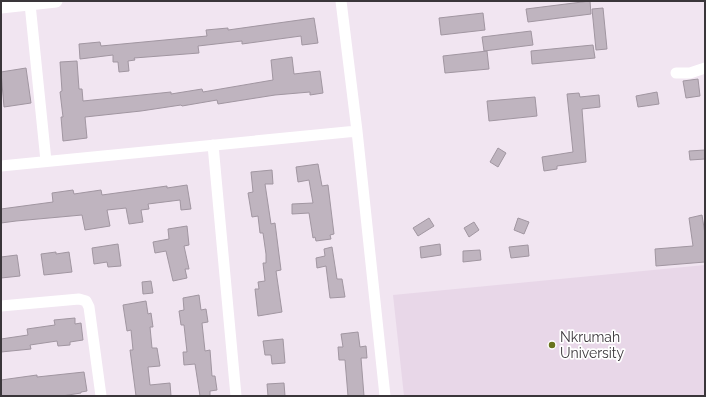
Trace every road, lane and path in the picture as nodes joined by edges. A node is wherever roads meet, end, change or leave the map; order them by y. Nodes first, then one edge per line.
1 (56, 1) edge
2 (341, 1) edge
3 (30, 4) junction
4 (1, 7) edge
5 (705, 68) edge
6 (676, 73) dead end
7 (357, 131) junction
8 (213, 145) junction
9 (46, 161) junction
10 (1, 166) edge
11 (1, 306) edge
12 (101, 396) edge
13 (236, 396) edge
14 (385, 396) edge

1 - 3 street
2 - 7 street
3 - 4 street
3 - 9 street
5 - 6 street
7 - 8 street
7 - 14 street
8 - 9 street
8 - 13 street
9 - 10 street
11 - 12 street

